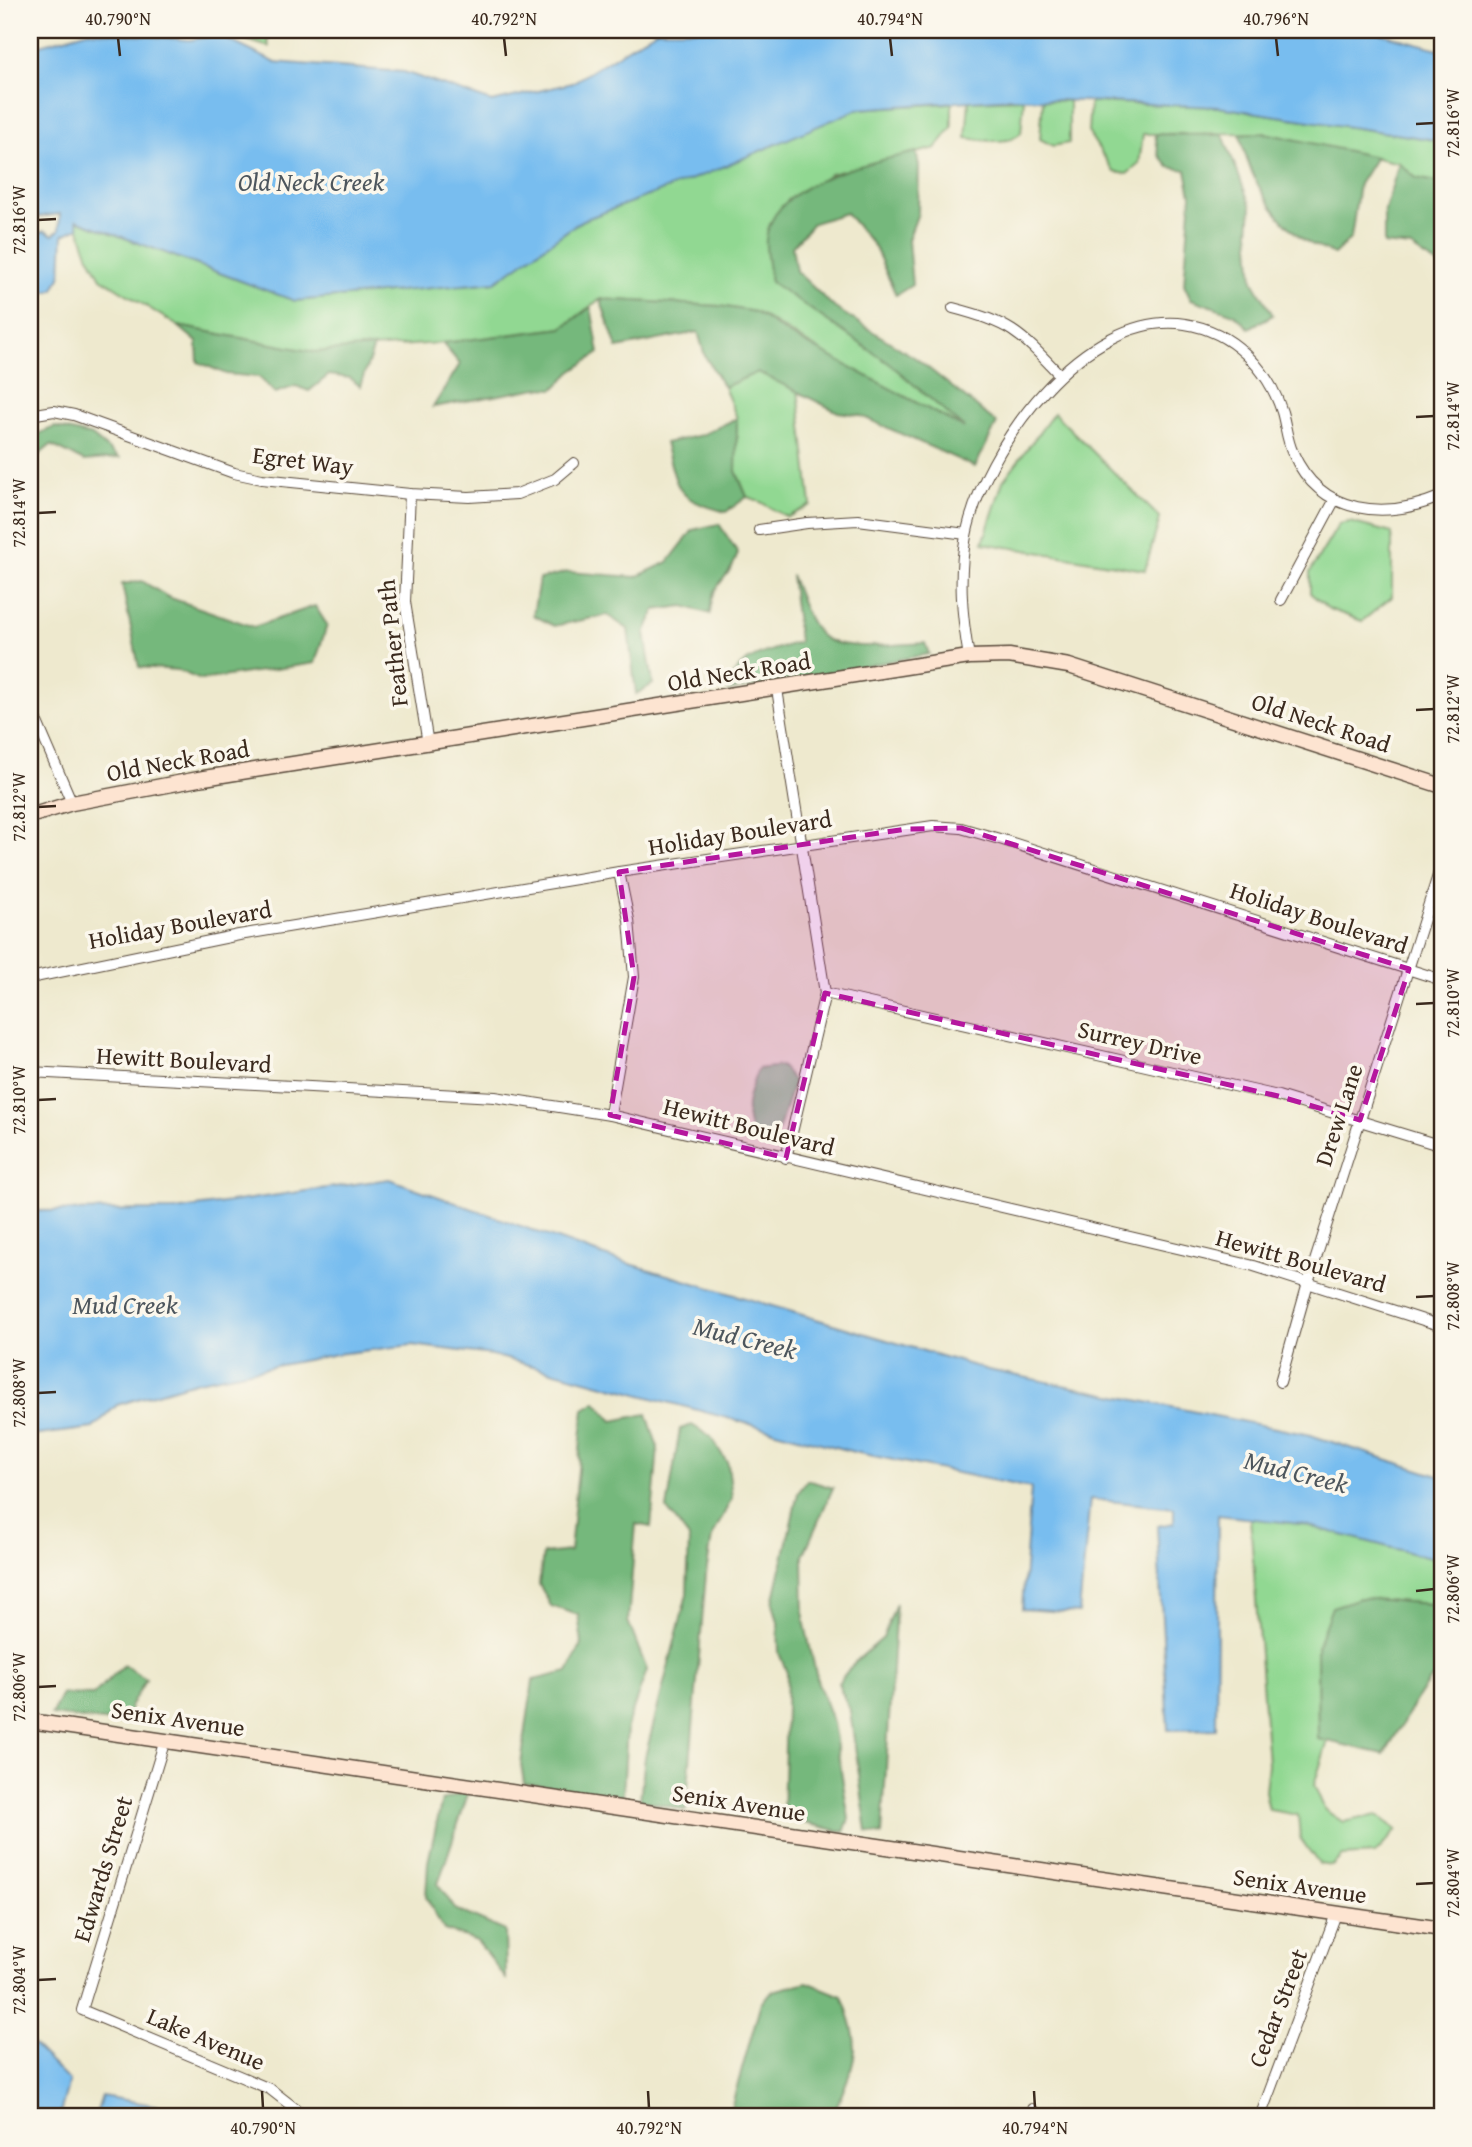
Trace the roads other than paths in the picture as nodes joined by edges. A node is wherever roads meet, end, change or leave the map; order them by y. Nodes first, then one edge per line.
1 (953, 308) dead end
2 (1060, 375) junction
3 (30, 415) edge
4 (574, 463) dead end
5 (410, 494) junction
6 (1442, 496) edge
7 (1334, 501) junction
8 (759, 530) dead end
9 (966, 534) junction
10 (1280, 600) dead end
11 (969, 657) junction
12 (777, 689) junction
13 (30, 706) edge
14 (428, 744) junction
15 (1442, 786) edge
16 (72, 803) junction
17 (30, 816) edge
18 (803, 846) junction
19 (1442, 863) edge
20 (619, 872) junction
21 (1409, 969) junction
22 (30, 978) edge
23 (1442, 980) edge
24 (825, 993) junction
25 (30, 1072) edge
26 (610, 1115) junction
27 (1360, 1120) junction
28 (1442, 1146) edge
29 (786, 1158) junction
30 (1308, 1283) junction
31 (1442, 1325) edge
32 (1280, 1382) dead end
33 (30, 1721) edge
34 (165, 1740) junction
35 (1336, 1914) junction
36 (1442, 1929) edge
37 (82, 2010) joint
38 (306, 2117) edge
39 (1259, 2117) edge

1 - 2 street
2 - 7 street
2 - 9 street
3 - 5 street, Egret Way
4 - 5 street, Egret Way
5 - 14 street, Feather Path
6 - 7 street
7 - 10 street
8 - 9 street
9 - 11 street
11 - 12 street, Old Neck Road
11 - 15 street, Old Neck Road
12 - 14 street, Old Neck Road
12 - 18 street
13 - 16 street
14 - 16 street, Old Neck Road
16 - 17 street, Old Neck Road
18 - 20 street, Holiday Boulevard
18 - 21 street, Holiday Boulevard
18 - 24 street
19 - 21 street, Drew Lane
20 - 22 street, Holiday Boulevard
20 - 26 street
21 - 23 street, Holiday Boulevard
21 - 27 street, Drew Lane
24 - 27 street, Surrey Drive
24 - 29 street
25 - 26 street, Hewitt Boulevard
26 - 29 street, Hewitt Boulevard
27 - 28 street, Surrey Drive
27 - 30 street, Drew Lane
29 - 30 street, Hewitt Boulevard
30 - 31 street, Hewitt Boulevard
30 - 32 street, Drew Lane
33 - 34 street, Senix Avenue
34 - 35 street, Senix Avenue
34 - 37 street, Edwards Street
35 - 36 street, Senix Avenue
35 - 39 street, Cedar Street
37 - 38 street, Lake Avenue

